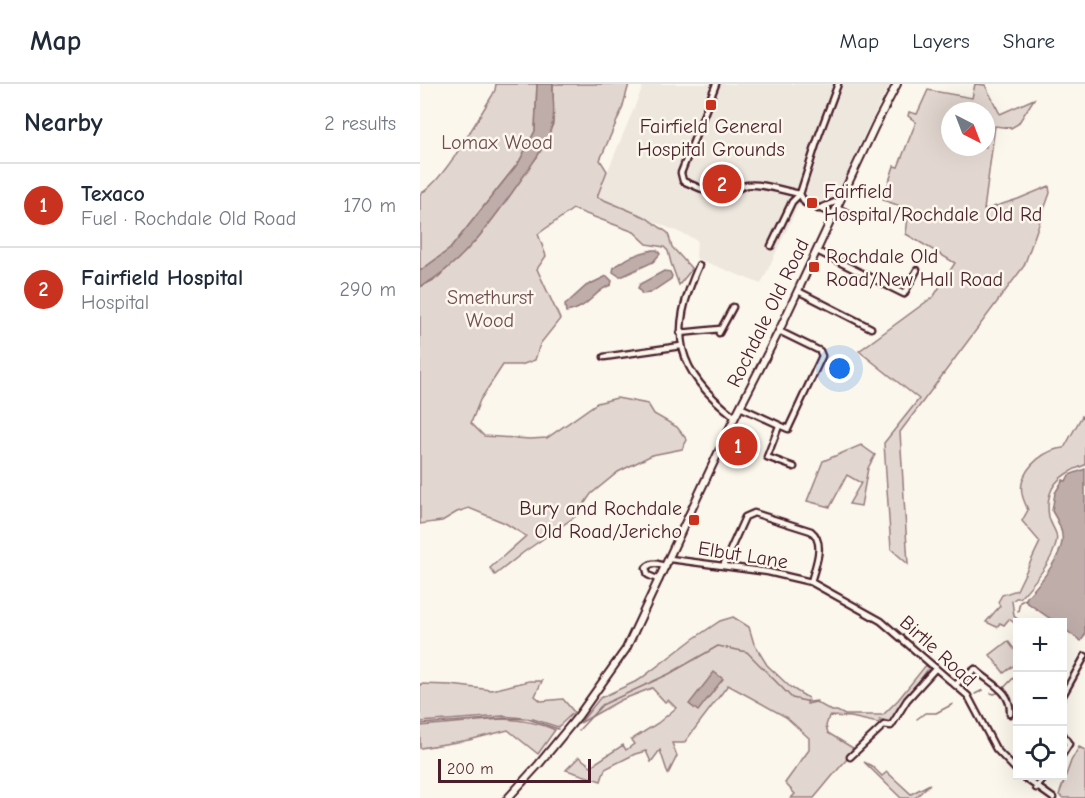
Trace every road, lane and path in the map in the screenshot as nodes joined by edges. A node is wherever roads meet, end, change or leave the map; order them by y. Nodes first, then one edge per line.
1 (716, 84) edge
2 (838, 84) edge
3 (897, 84) edge
4 (800, 194) junction
5 (840, 200) junction
6 (818, 208) junction
7 (835, 211) junction
8 (861, 219) dead end
9 (771, 246) dead end
10 (817, 251) junction
11 (699, 265) dead end
12 (917, 270) dead end
13 (798, 291) junction
14 (733, 307) dead end
15 (871, 328) dead end
16 (779, 331) junction
17 (680, 333) junction
18 (681, 346) junction
19 (604, 357) dead end
20 (740, 407) junction
21 (735, 417) junction
22 (778, 426) junction
23 (794, 467) dead end
24 (670, 559) junction
25 (723, 566) junction
26 (666, 567) junction
27 (659, 580) junction
28 (811, 582) junction
29 (1085, 656) edge
30 (936, 668) junction
31 (955, 685) junction
32 (1067, 688) edge
33 (1010, 714) dead end
34 (850, 757) dead end
35 (1013, 768) edge
36 (1027, 780) edge
37 (1043, 780) edge
38 (1036, 788) junction
39 (508, 798) edge
40 (1053, 798) edge

1 - 4 street
2 - 4 street
3 - 5 main road, Rochdale Old Road
4 - 6 street
4 - 9 street
5 - 6 street
5 - 7 main road, Rochdale Old Road
6 - 7 street
7 - 8 street
7 - 10 main road, Rochdale Old Road
10 - 12 street
10 - 13 main road, Rochdale Old Road
11 - 17 street
13 - 15 street
13 - 16 main road, Rochdale Old Road
14 - 17 street
16 - 20 main road, Rochdale Old Road
16 - 22 street
17 - 18 street
18 - 19 street
18 - 21 street
20 - 21 main road, Rochdale Old Road
20 - 22 street
21 - 24 main road, Rochdale Old Road
22 - 23 street
24 - 25 street, Elbut Lane
24 - 26 main road, Rochdale Old Road
25 - 28 street, Elbut Lane
25 - 28 street
26 - 27 main road, Rochdale Old Road
26 - 27 street
27 - 39 main road, Rochdale Old Road
28 - 30 street, Birtle Road
29 - 32 street
30 - 31 street, Birtle Road
30 - 34 street
31 - 33 street
31 - 35 street, Birtle Road
36 - 38 street
37 - 38 street
38 - 40 street

